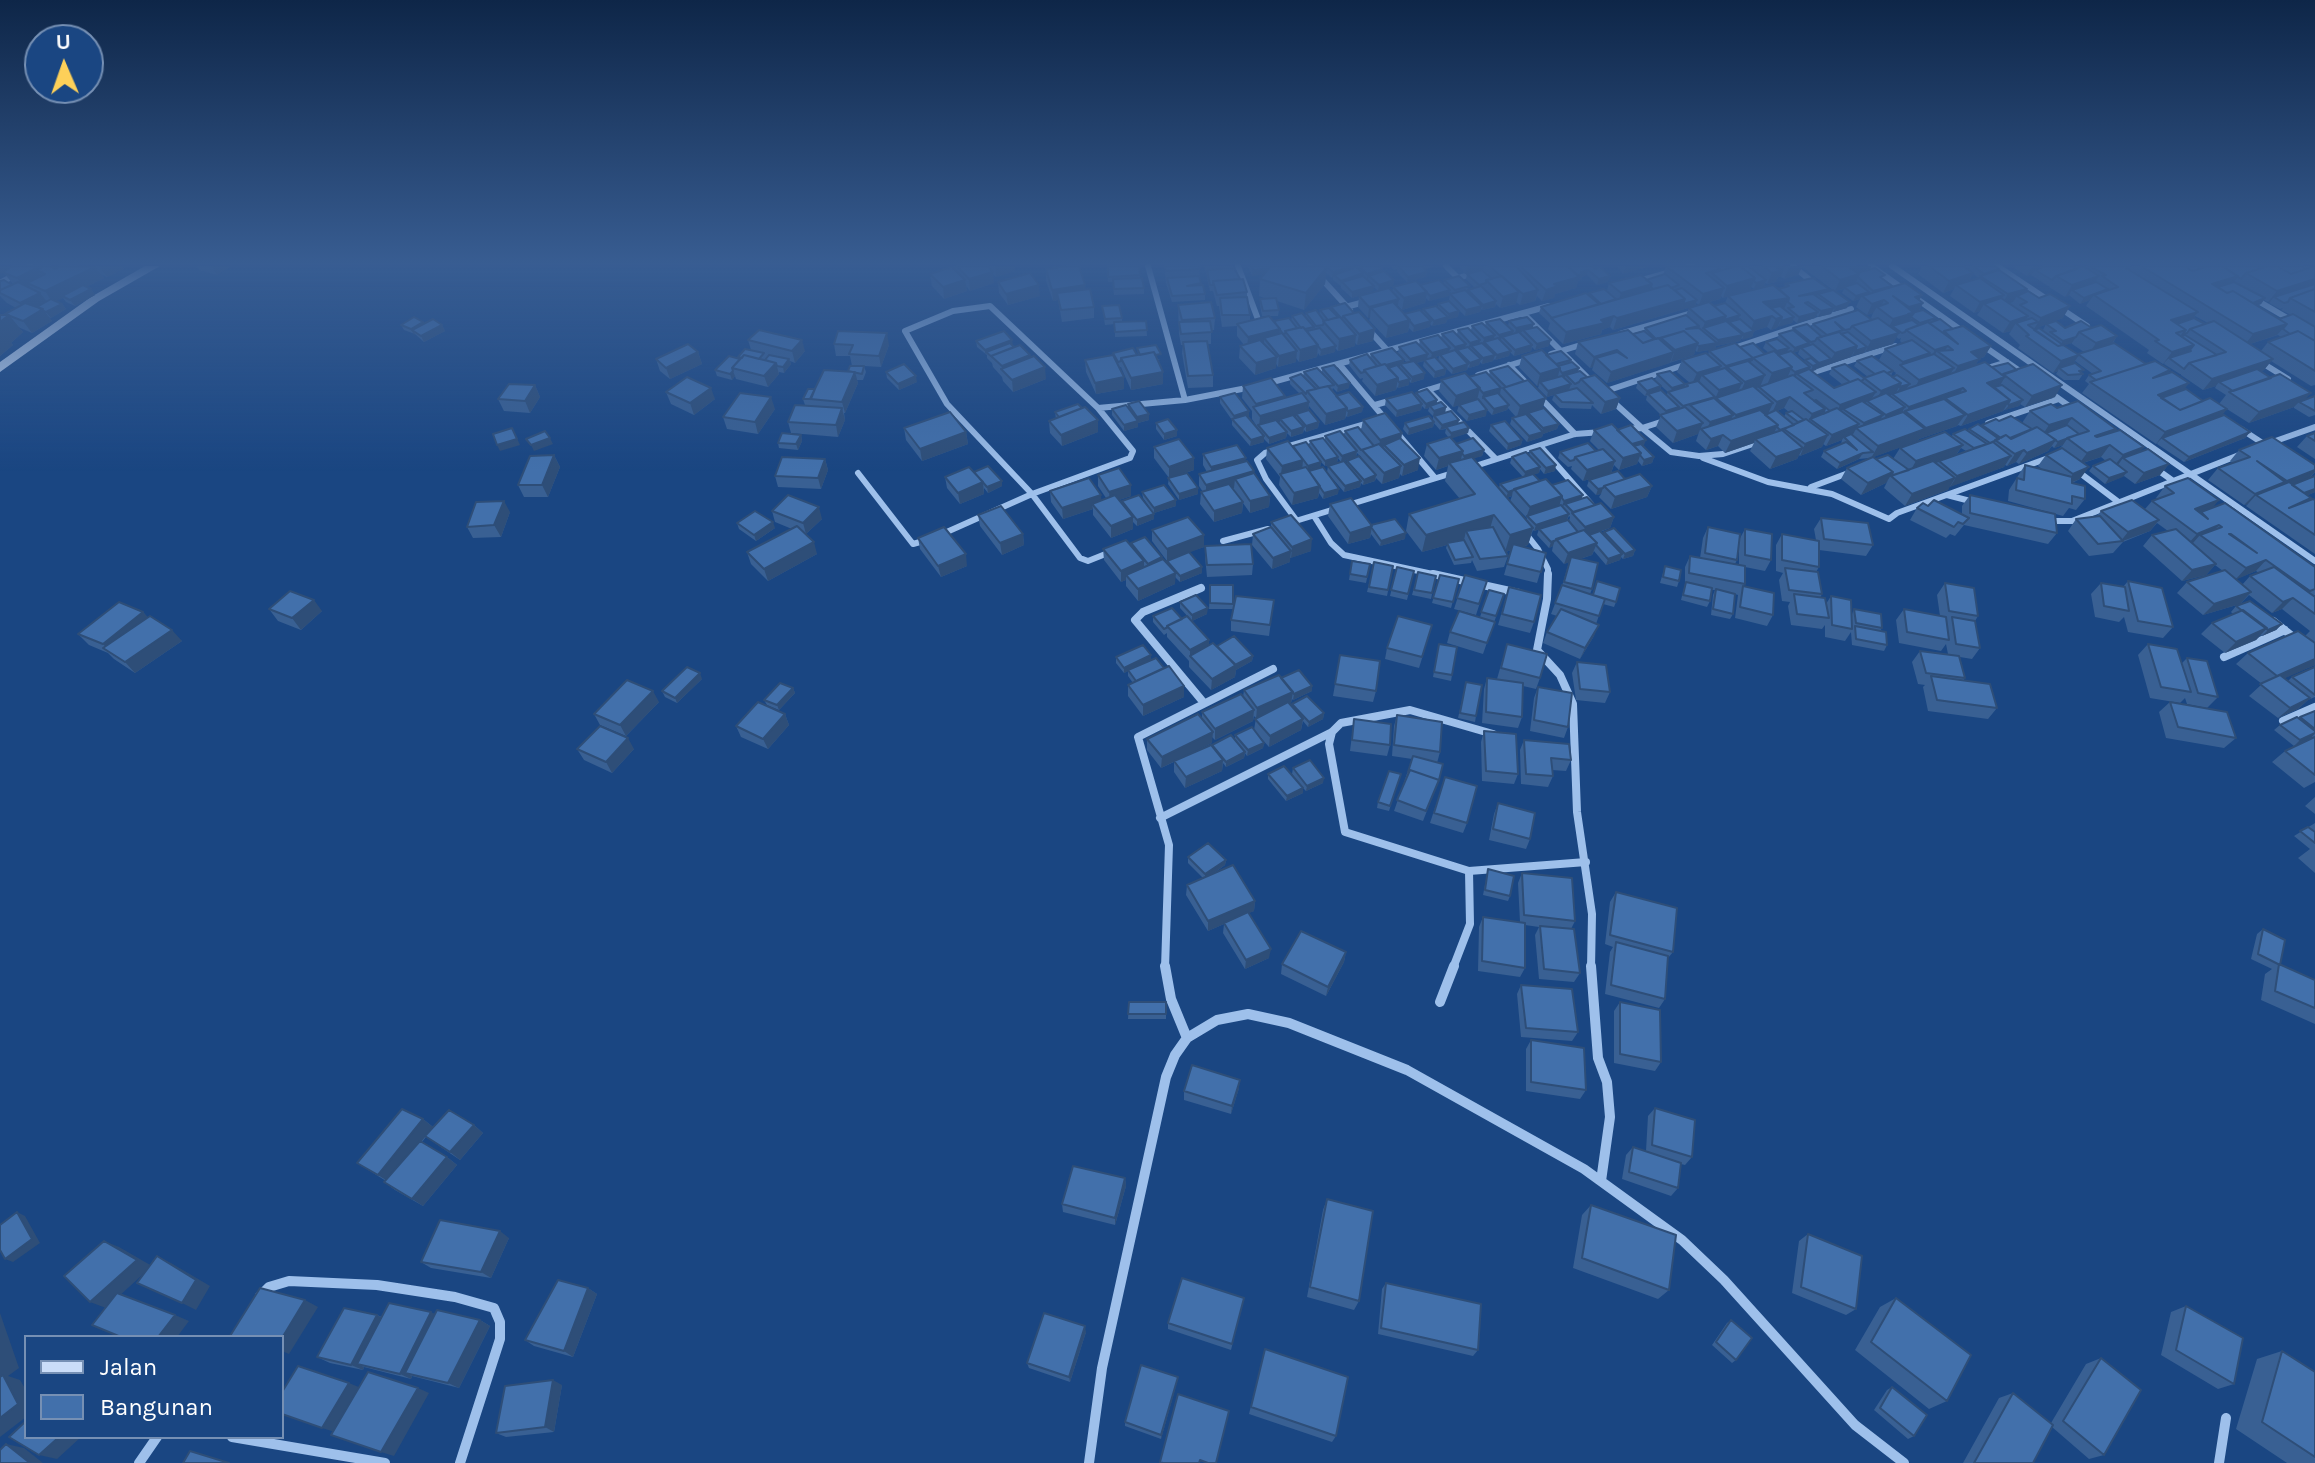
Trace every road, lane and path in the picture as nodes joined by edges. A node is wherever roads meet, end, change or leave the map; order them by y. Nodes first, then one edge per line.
1 (46, 334) edge
2 (907, 334) edge
3 (1020, 334) edge
4 (1167, 334) edge
5 (1372, 334) edge
6 (1445, 334) edge
7 (1543, 334) edge
8 (1776, 334) edge
9 (1968, 334) edge
10 (1990, 334) edge
11 (1888, 335) edge
12 (1588, 343) edge
13 (1387, 350) junction
14 (1559, 352) junction
15 (1720, 353) edge
16 (2246, 353) edge
17 (1546, 355) edge
18 (1534, 358) edge
19 (2007, 362) junction
20 (1690, 363) edge
21 (1339, 364) junction
22 (1509, 365) junction
23 (0, 368) edge
24 (1979, 371) edge
25 (1469, 377) edge
26 (1800, 377) edge
27 (2031, 379) edge
28 (1455, 382) edge
29 (2298, 385) edge
30 (2041, 386) edge
31 (1428, 390) junction
32 (1603, 392) junction
33 (1416, 393) edge
34 (1403, 397) edge
35 (2059, 399) junction
36 (1185, 400) junction
37 (1375, 405) junction
38 (1098, 408) junction
39 (2005, 417) junction
40 (2085, 418) edge
41 (1386, 419) junction
42 (1671, 419) edge
43 (2015, 425) edge
44 (2239, 427) edge
45 (2315, 427) edge
46 (1642, 428) junction
47 (1976, 428) edge
48 (1575, 434) junction
49 (1766, 440) edge
50 (2265, 444) junction
51 (1541, 447) junction
52 (2046, 447) edge
53 (2277, 453) edge
54 (1699, 456) junction
55 (1496, 459) junction
56 (2068, 464) edge
57 (2150, 464) edge
58 (1472, 467) junction
59 (1858, 470) edge
60 (858, 473) dead end
61 (2192, 476) junction
62 (1435, 478) junction
63 (1482, 479) edge
64 (2175, 482) junction
65 (1810, 488) junction
66 (2188, 492) edge
67 (1032, 494) junction
68 (1947, 495) junction
69 (2119, 503) junction
70 (1989, 506) edge
71 (1594, 507) edge
72 (1314, 516) junction
73 (2032, 518) edge
74 (1297, 521) junction
75 (2143, 521) edge
76 (1520, 526) edge
77 (1223, 541) dead end
78 (1117, 549) edge
79 (2315, 561) edge
80 (1201, 588) dead end
81 (1547, 599) junction
82 (2262, 612) edge
83 (2285, 630) junction
84 (2305, 646) edge
85 (2224, 657) dead end
86 (1273, 669) dead end
87 (1204, 703) junction
88 (2315, 707) edge
89 (2283, 721) edge
90 (1332, 732) junction
91 (1500, 736) edge
92 (1560, 753) edge
93 (1575, 757) junction
94 (1160, 818) junction
95 (1586, 862) junction
96 (1469, 871) junction
97 (1440, 1002) dead end
98 (1187, 1038) junction
99 (1601, 1181) junction
100 (252, 1306) edge
101 (2226, 1418) dead end
102 (156, 1439) edge
103 (244, 1439) edge
104 (139, 1463) edge
105 (385, 1463) edge
106 (460, 1463) edge
107 (1089, 1463) edge
108 (1904, 1463) edge
109 (2219, 1463) edge

1 - 23 street
2 - 67 street
3 - 38 street
4 - 36 street
5 - 13 street
6 - 13 street
7 - 14 street
8 - 15 street
9 - 19 street
10 - 61 street
11 - 26 street
12 - 14 street
13 - 21 street
14 - 17 street
14 - 32 street
16 - 29 street
18 - 22 street
19 - 24 street
19 - 27 street
20 - 32 street
21 - 36 street
21 - 37 street
22 - 25 street
22 - 48 street
28 - 31 street
30 - 35 street
31 - 33 street
31 - 55 street
32 - 46 street
34 - 37 street
35 - 39 street
35 - 40 street
36 - 38 street
37 - 41 street
38 - 67 street
39 - 43 street
39 - 47 street
41 - 62 street
41 - 74 street
42 - 46 street
44 - 50 street
45 - 50 street
46 - 48 street
46 - 54 street
48 - 51 street
49 - 54 street
50 - 53 street
50 - 61 street
51 - 55 street
51 - 71 street
52 - 68 street
54 - 65 street
55 - 58 street
56 - 69 street
57 - 64 street
58 - 62 street
58 - 63 street
59 - 65 street
60 - 67 street
61 - 64 street
61 - 79 street
62 - 72 street
64 - 66 street
64 - 69 street
65 - 68 street
67 - 78 street
68 - 70 street
69 - 73 street
69 - 75 street
72 - 74 street
72 - 81 street
74 - 77 street
76 - 81 street
80 - 87 street
81 - 93 street
82 - 83 street
83 - 84 street
83 - 85 street
86 - 87 street
87 - 94 street
88 - 89 street
90 - 91 street
90 - 94 street
90 - 96 street
92 - 93 street
93 - 95 street
94 - 98 street
95 - 96 street
95 - 99 street
96 - 97 street
98 - 99 street
98 - 107 street
99 - 108 street
100 - 106 street
101 - 109 street
102 - 104 street
103 - 105 street

